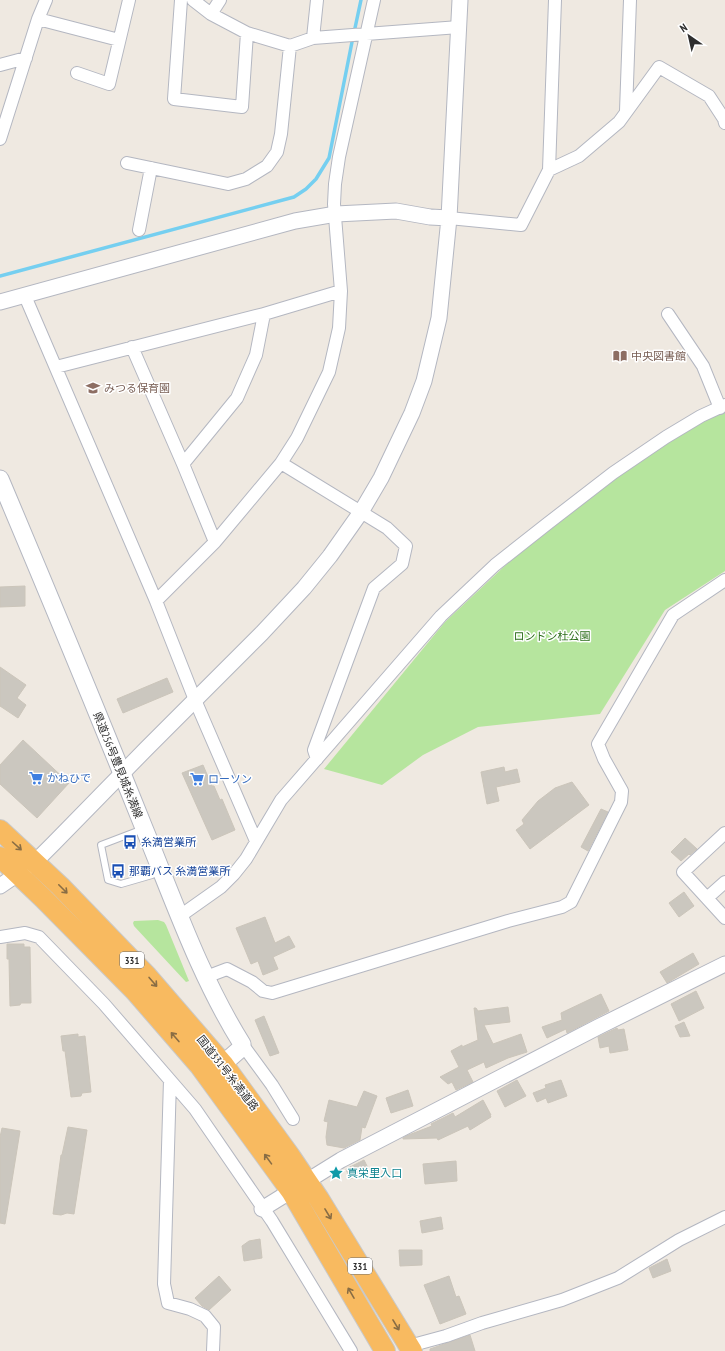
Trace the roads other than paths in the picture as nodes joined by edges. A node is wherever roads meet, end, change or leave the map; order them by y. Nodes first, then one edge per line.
1 (46, 0) edge
2 (128, 0) edge
3 (181, 0) edge
4 (193, 0) edge
5 (220, 0) edge
6 (317, 0) edge
7 (374, 0) edge
8 (460, 0) edge
9 (555, 0) edge
10 (630, 0) edge
11 (211, 14) junction
12 (38, 20) junction
13 (459, 27) junction
14 (248, 33) junction
15 (366, 34) junction
16 (313, 38) junction
17 (119, 40) junction
18 (290, 46) junction
19 (26, 58) junction
20 (0, 65) edge
21 (77, 74) dead end
22 (626, 111) junction
23 (725, 123) edge
24 (0, 139) edge
25 (127, 163) dead end
26 (151, 168) junction
27 (548, 170) junction
28 (336, 214) junction
29 (449, 218) junction
30 (139, 230) dead end
31 (341, 290) junction
32 (25, 296) junction
33 (0, 302) edge
34 (264, 314) junction
35 (668, 314) dead end
36 (132, 347) junction
37 (56, 368) junction
38 (722, 406) edge
39 (281, 462) junction
40 (183, 464) junction
41 (0, 479) edge
42 (361, 512) junction
43 (215, 542) junction
44 (725, 580) edge
45 (156, 601) junction
46 (195, 700) junction
47 (317, 759) junction
48 (122, 774) junction
49 (144, 828) junction
50 (0, 830) edge
51 (725, 833) edge
52 (256, 841) junction
53 (0, 857) edge
54 (35, 862) junction
55 (161, 871) junction
56 (18, 874) junction
57 (725, 882) edge
58 (0, 886) edge
59 (706, 898) junction
60 (180, 916) junction
61 (725, 918) edge
62 (0, 937) edge
63 (725, 964) edge
64 (206, 978) junction
65 (242, 1044) junction
66 (223, 1064) junction
67 (170, 1080) junction
68 (293, 1119) dead end
69 (299, 1186) junction
70 (262, 1209) junction
71 (725, 1217) edge
72 (410, 1349) edge
73 (213, 1351) edge
74 (350, 1351) edge
75 (385, 1351) edge

1 - 12 street
2 - 17 street
3 - 14 street
4 - 11 street
5 - 11 street
6 - 16 street
7 - 15 street
8 - 13 street
9 - 27 street
10 - 22 street
11 - 14 street
12 - 17 street
12 - 19 street
13 - 15 street
13 - 29 street
14 - 18 street
15 - 16 street
15 - 28 street
16 - 18 street
17 - 21 street
18 - 26 street
19 - 20 street
19 - 24 street
22 - 23 street
22 - 27 street
25 - 26 street
26 - 30 street
27 - 29 street
28 - 29 street
28 - 31 street
28 - 32 street
29 - 42 street
31 - 34 street
31 - 39 street
32 - 33 street
32 - 37 street
34 - 36 street
34 - 40 street
35 - 38 street
36 - 37 street
36 - 40 street
37 - 45 street
38 - 47 street
39 - 42 street
39 - 43 street
40 - 43 street
41 - 48 main road, 県道256号豊見城糸満線
42 - 46 street
42 - 47 street
43 - 45 street
44 - 64 street
45 - 46 street
46 - 48 street
46 - 52 street
47 - 52 street
48 - 49 main road, 県道256号豊見城糸満線
48 - 54 street
49 - 55 main road, 県道256号豊見城糸満線
49 - 55 lane
50 -> 54 highway, 国道331号糸満道路 / 331
51 - 59 street
52 - 60 street
53 - 56 highway, 国道331号糸満道路 / 331
54 - 56 street
54 -> 66 highway, 国道331号糸満道路 / 331
55 - 60 main road, 県道256号豊見城糸満線
56 - 58 street
69 -> 56 highway, 国道331号糸満道路 / 331
57 - 59 street
59 - 61 street
60 - 64 main road, 県道256号豊見城糸満線
62 - 67 street
63 - 69 street
64 - 65 main road, 県道256号豊見城糸満線
65 - 66 main road
65 - 68 street
66 - 69 highway, 国道331号糸満道路 / 331
67 - 70 street
67 - 73 street
69 - 70 street
69 -> 72 highway, 国道331号糸満道路 / 331
75 -> 69 highway, 国道331号糸満道路 / 331
70 - 74 street
71 - 72 street

